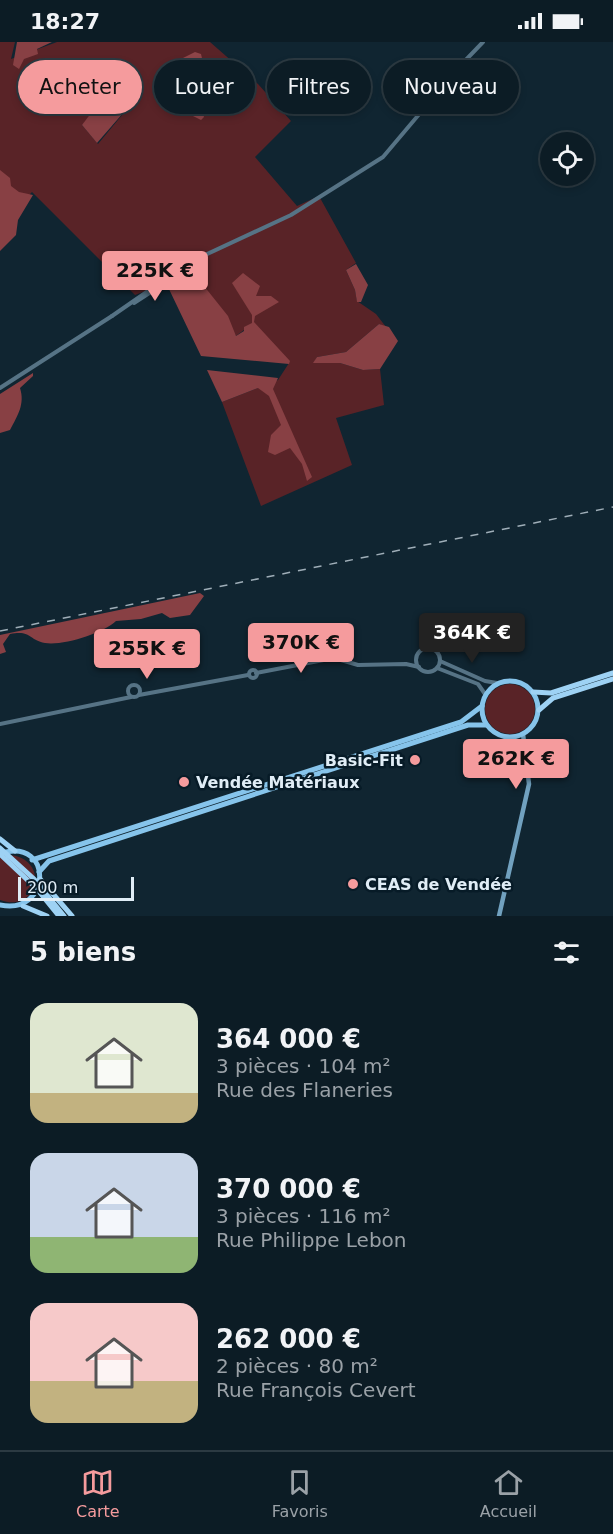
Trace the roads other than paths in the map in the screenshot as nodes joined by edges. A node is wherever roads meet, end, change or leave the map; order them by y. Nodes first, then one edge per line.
1 (483, 42) edge
2 (0, 388) edge
3 (417, 659) junction
4 (440, 661) junction
5 (406, 664) junction
6 (419, 667) junction
7 (436, 668) junction
8 (613, 673) edge
9 (613, 679) edge
10 (497, 683) junction
11 (140, 688) junction
12 (128, 690) junction
13 (533, 692) junction
14 (155, 693) junction
15 (485, 694) junction
16 (139, 695) junction
17 (131, 697) junction
18 (117, 700) junction
19 (482, 706) junction
20 (539, 710) junction
21 (0, 724) edge
22 (486, 725) junction
23 (523, 734) junction
24 (510, 738) junction
25 (528, 766) junction
26 (0, 839) edge
27 (0, 848) edge
28 (15, 851) junction
29 (0, 854) edge
30 (33, 860) junction
31 (40, 876) junction
32 (0, 905) edge
33 (23, 906) junction
34 (47, 916) edge
35 (58, 916) edge
36 (64, 916) edge
37 (72, 916) edge
38 (499, 916) edge

1 - 2 street
3 - 4 street
3 - 5 street
3 - 6 street
4 - 7 street
4 - 10 street
5 - 6 street
5 - 14 street
6 - 7 street
7 - 15 street
8 - 13 highway
9 - 20 highway
10 - 13 main road
10 - 15 main road
11 - 12 street
11 - 14 street
11 - 16 street
12 - 17 street
12 - 18 street
13 - 20 main road
14 - 16 street
15 - 19 main road
16 - 17 street
17 - 18 street
18 - 21 street
19 - 22 main road
19 - 30 main road
20 - 23 main road
22 - 24 main road
22 - 31 main road
23 - 24 main road
23 - 25 main road
24 - 25 main road
25 - 38 main road
26 - 28 highway
27 - 36 highway, bridge
28 - 29 main road
28 - 30 main road
29 - 35 highway, bridge
30 - 31 main road
31 - 33 main road
31 - 37 highway
32 - 33 main road
33 - 34 highway

